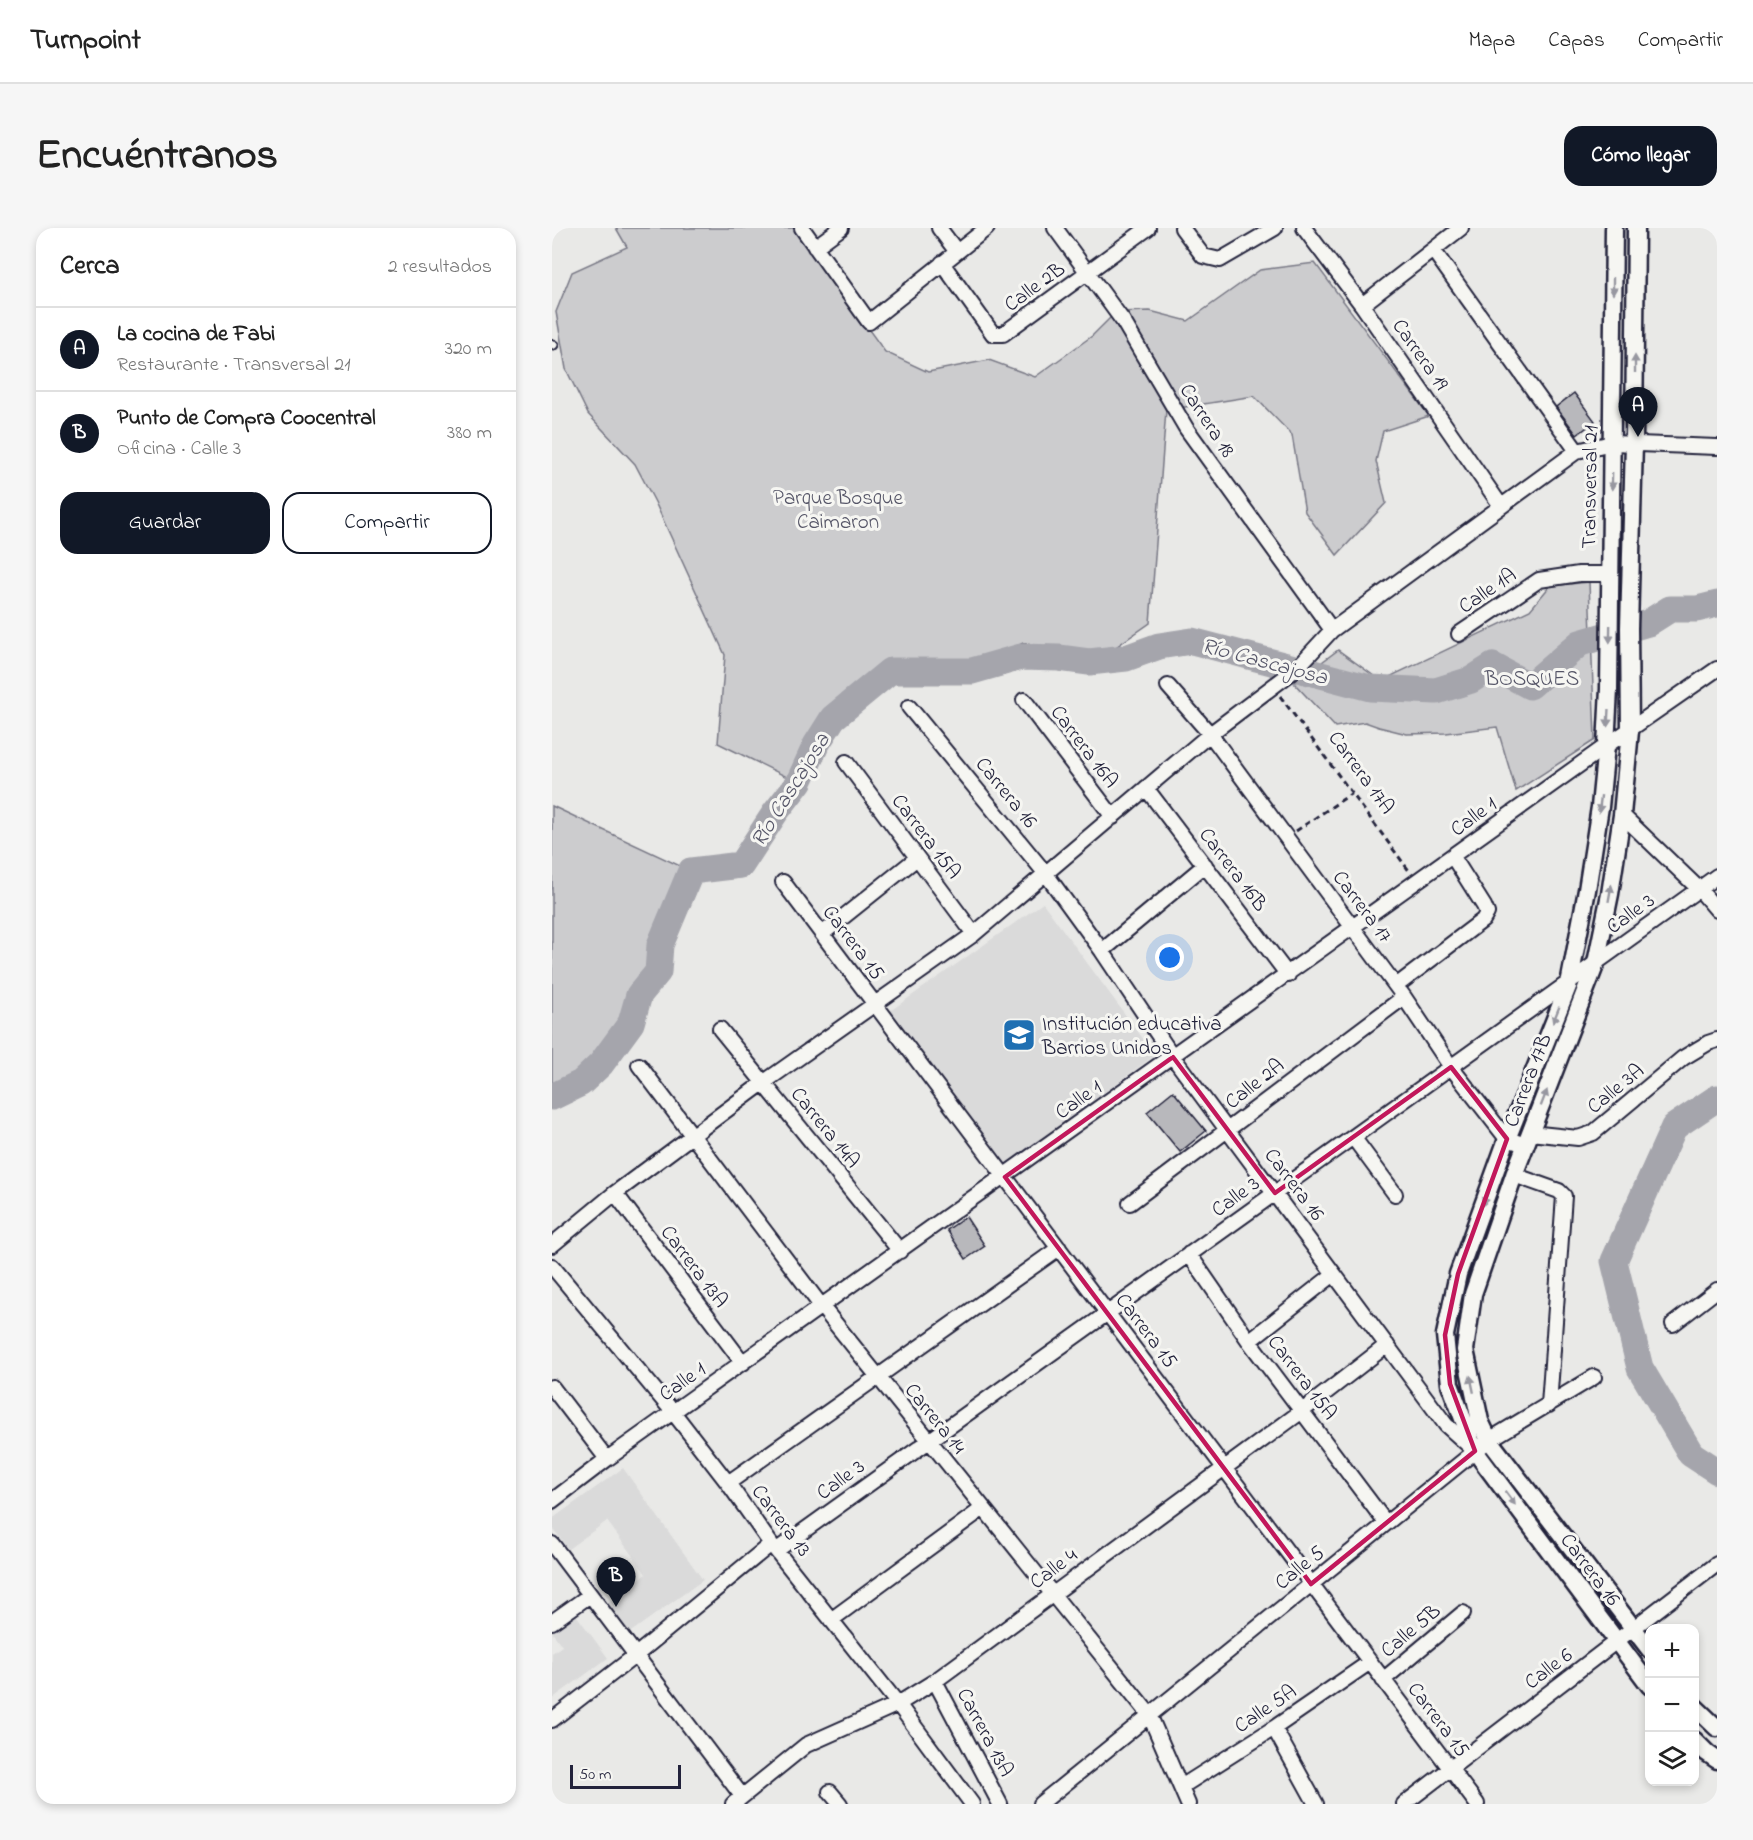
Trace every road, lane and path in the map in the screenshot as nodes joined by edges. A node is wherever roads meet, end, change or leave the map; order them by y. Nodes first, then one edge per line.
1 (802, 228) edge
2 (841, 228) edge
3 (939, 228) edge
4 (987, 228) edge
5 (1055, 228) edge
6 (1148, 228) edge
7 (1182, 228) edge
8 (1275, 228) edge
9 (1304, 228) edge
10 (1461, 228) edge
11 (1614, 228) edge
12 (1636, 228) edge
13 (815, 247) junction
14 (1433, 250) junction
15 (957, 252) junction
16 (942, 263) junction
17 (1088, 272) junction
18 (1362, 305) junction
19 (1612, 443) junction
20 (1634, 443) junction
21 (1717, 447) edge
22 (1577, 451) junction
23 (1501, 506) junction
24 (1611, 576) junction
25 (1332, 630) junction
26 (1459, 634) dead end
27 (1717, 669) edge
28 (1168, 686) dead end
29 (1274, 687) junction
30 (1024, 700) dead end
31 (909, 706) dead end
32 (1630, 731) junction
33 (1210, 734) junction
34 (1606, 746) junction
35 (846, 762) dead end
36 (1146, 788) junction
37 (1352, 794) junction
38 (1622, 815) junction
39 (1113, 817) junction
40 (1285, 838) junction
41 (1453, 857) junction
42 (917, 858) junction
43 (1204, 865) junction
44 (1046, 874) junction
45 (1717, 876) edge
46 (783, 882) dead end
47 (1417, 882) junction
48 (1699, 889) junction
49 (1717, 910) edge
50 (1353, 928) junction
51 (822, 934) junction
52 (974, 934) junction
53 (1102, 951) junction
54 (1596, 963) junction
55 (1288, 975) junction
56 (1569, 984) junction
57 (1400, 992) junction
58 (875, 1004) junction
59 (720, 1029) dead end
60 (1717, 1040) edge
61 (1173, 1057) junction
62 (639, 1065) dead end
63 (1451, 1067) junction
64 (763, 1083) junction
65 (1227, 1131) junction
66 (693, 1137) junction
67 (1353, 1137) junction
68 (1507, 1139) junction
69 (1528, 1139) junction
70 (1514, 1175) junction
71 (1005, 1176) junction
72 (615, 1193) junction
73 (1275, 1193) junction
74 (1395, 1194) dead end
75 (1130, 1203) dead end
76 (552, 1245) edge
77 (1059, 1248) junction
78 (900, 1251) junction
79 (1189, 1254) junction
80 (552, 1266) edge
81 (1334, 1274) junction
82 (1717, 1290) edge
83 (822, 1307) junction
84 (1107, 1313) junction
85 (1673, 1324) dead end
86 (1249, 1341) junction
87 (1387, 1345) junction
88 (743, 1363) junction
89 (877, 1377) junction
90 (1594, 1377) dead end
91 (552, 1387) edge
92 (1549, 1405) junction
93 (1302, 1411) junction
94 (674, 1412) junction
95 (1489, 1440) junction
96 (928, 1442) junction
97 (1475, 1451) junction
98 (607, 1460) junction
99 (1223, 1467) junction
100 (728, 1483) junction
101 (552, 1501) edge
102 (982, 1509) junction
103 (1386, 1523) junction
104 (552, 1544) edge
105 (774, 1547) junction
106 (1717, 1564) edge
107 (1311, 1584) junction
108 (590, 1595) junction
109 (1052, 1595) junction
110 (1463, 1613) dead end
111 (831, 1620) junction
112 (552, 1622) edge
113 (1633, 1629) junction
114 (1616, 1642) junction
115 (1645, 1644) edge
116 (636, 1655) junction
117 (1370, 1662) junction
118 (1383, 1680) junction
119 (1645, 1680) edge
120 (935, 1681) junction
121 (898, 1704) junction
122 (1699, 1710) edge
123 (1149, 1714) junction
124 (552, 1720) edge
125 (1274, 1728) junction
126 (1717, 1728) edge
127 (1699, 1744) edge
128 (1717, 1760) edge
129 (1450, 1769) junction
130 (1181, 1787) junction
131 (830, 1792) dead end
132 (737, 1800) edge
133 (840, 1804) edge
134 (972, 1804) edge
135 (1000, 1804) edge
136 (1040, 1804) edge
137 (1188, 1804) edge
138 (1316, 1804) edge
139 (1404, 1804) edge
140 (1476, 1804) edge

1 - 13 street
2 - 13 street
3 - 15 street
4 - 15 street
5 - 17 street, Carrera 18
6 - 17 street, Calle 2B
7 - 8 street
9 - 18 street, Carrera 19
10 - 14 street
11 -> 19 street, Transversal 21
20 -> 12 street
13 - 16 street
14 - 18 street
14 - 22 street
15 - 16 street
16 - 17 street, Calle 2B
17 - 25 street, Carrera 18
18 - 23 street, Carrera 19
19 - 20 street
19 - 22 street
19 -> 24 street, Transversal 21
20 - 21 street
20 - 32 street, Carrera 17B
22 - 23 street
23 - 25 street
24 - 26 street, Calle 1A
24 -> 34 street, Transversal 21
25 - 29 street
27 - 32 street, Calle 1
28 - 33 street, Carrera 17
29 - 33 street
29 - 37 path, Carrera 17A
30 - 39 street, Carrera 16A
31 - 44 street, Carrera 16
32 - 34 street, Calle 1
32 - 38 street, Carrera 17B
33 - 36 street
33 - 40 street, Carrera 17
34 - 41 street, Calle 1
34 -> 56 street, Carrera 17B
35 - 42 street, Carrera 15A
36 - 39 street
36 - 43 street, Carrera 16B
37 - 40 path
37 - 47 path, Carrera 17A
38 - 48 street
54 -> 38 street, Carrera 17B
39 - 44 street
40 - 50 street, Carrera 17
41 - 47 street, Calle 1
41 - 57 street, Calle 2A
42 - 51 street
42 - 52 street, Carrera 15A
43 - 53 street
43 - 55 street, Carrera 16B
44 - 52 street
44 - 53 street, Carrera 16
45 - 48 street, Calle 3
46 - 51 street, Carrera 15
47 - 50 street, Calle 1
48 - 49 street
48 - 54 street, Calle 3
50 - 55 street, Calle 1
50 - 57 street, Carrera 17
51 - 58 street, Carrera 15
52 - 58 street
53 - 61 street, Carrera 16
54 - 56 street, Calle 3
69 -> 54 street, Carrera 17B
55 - 61 street, Calle 1
56 - 63 street, Calle 3
56 -> 68 street, Carrera 17B
57 - 63 street, Carrera 17
57 - 65 street, Calle 2A
58 - 64 street
58 - 71 street, Carrera 15
59 - 64 street, Carrera 14A
60 - 69 street, Calle 3A
61 - 65 street, Carrera 16
61 - 71 street, Calle 1
62 - 66 street, Carrera 14
63 - 67 street, Calle 3
63 - 68 street, Carrera 17
64 - 66 street
64 - 78 street, Carrera 14A
65 - 73 street, Carrera 16
65 - 75 street, Calle 2A
66 - 72 street
66 - 83 street, Carrera 14
67 - 73 street, Calle 3
67 - 74 street
68 - 69 street
68 -> 97 street, Carrera 17B
69 - 70 street, Carrera 17B
70 - 92 street
95 -> 70 street, Carrera 17B
71 - 77 street, Carrera 15
71 - 78 street, Calle 1
72 - 76 street
72 - 88 street, Carrera 13A
73 - 79 street, Calle 3
73 - 81 street, Carrera 16
77 - 84 street, Carrera 15
77 - 89 street
78 - 83 street, Calle 1
79 - 84 street, Calle 3
79 - 86 street, Carrera 15A
80 - 94 street, Carrera 13
81 - 86 street
81 - 87 street, Carrera 16
82 - 85 street
83 - 88 street, Calle 1
83 - 89 street, Carrera 14
84 - 96 street, Calle 3
84 - 99 street, Carrera 15
86 - 93 street, Carrera 15A
87 - 93 street, Calle 4
87 - 97 street, Carrera 16
88 - 94 street, Calle 1
89 - 96 street, Carrera 14
89 - 100 street
90 - 92 street, Calle 5
91 - 98 street
92 - 95 street, Calle 5
93 - 99 street, Calle 4
93 - 103 street, Carrera 15A
94 - 98 street, Calle 1
94 - 100 street, Carrera 13
95 - 97 street, Calle 5
95 - 113 street, Carrera 16
96 - 102 street, Carrera 14
96 - 105 street, Calle 3
97 - 103 street, Calle 5
97 -> 114 street, Carrera 16
98 - 101 street, Calle 1
99 - 107 street, Carrera 15
99 - 109 street, Calle 4
100 - 105 street, Carrera 13
102 - 109 street, Carrera 14
102 - 111 street
103 - 107 street, Calle 5
104 - 108 street
105 - 111 street, Carrera 13
105 - 116 street, Calle 3
106 - 113 street, Calle 6
107 - 117 street, Carrera 15
107 - 123 street, Calle 5
108 - 112 street
108 - 116 street
109 - 120 street, Calle 4
109 - 123 street, Carrera 14
110 - 118 street, Calle 5B
111 - 121 street, Carrera 13
113 - 114 street, Calle 6
113 - 115 street, Carrera 16
114 - 119 street, Carrera 16
114 - 129 street, Calle 6
116 - 124 street, Calle 3
116 - 132 street
117 - 118 street, Carrera 15
117 - 125 street, Calle 5A
118 - 129 street, Carrera 15
120 - 121 street, Calle 4
120 - 135 street, Carrera 13A
121 - 132 street, Calle 4
121 - 134 street, Carrera 13
122 - 126 street
123 - 130 street, Carrera 14
123 - 136 street, Calle 5
125 - 130 street, Calle 5A
125 - 138 street
127 - 128 street
129 - 139 street, Calle 6
129 - 140 street, Carrera 15
130 - 137 street, Carrera 14
131 - 133 street

